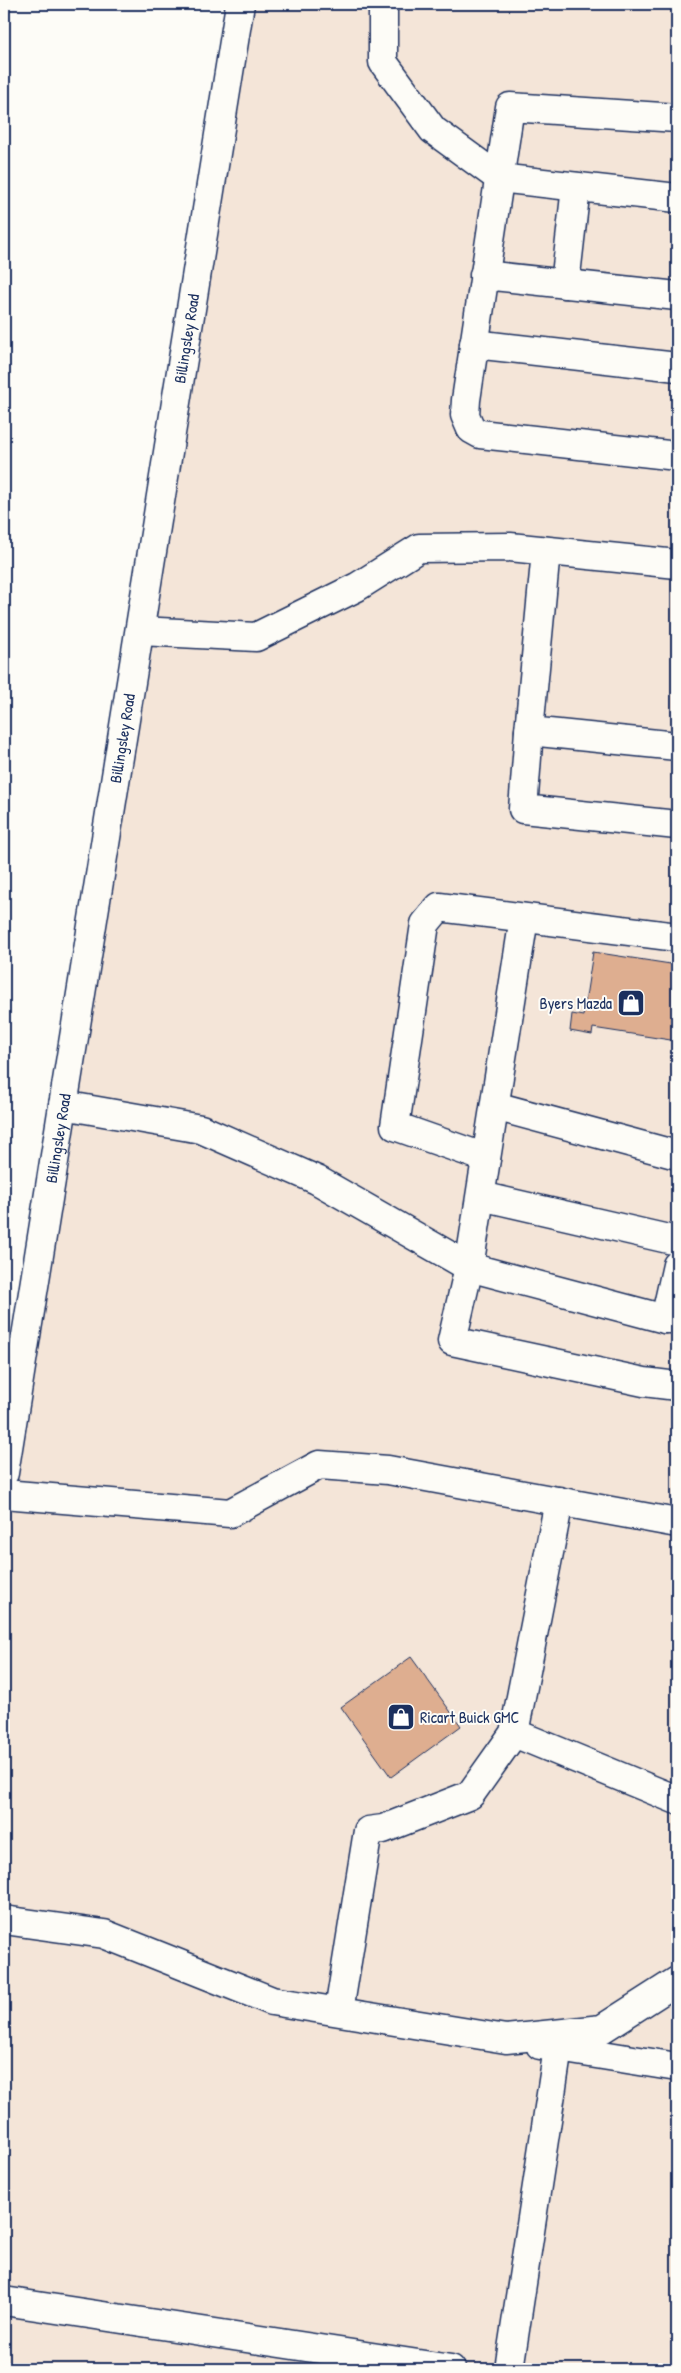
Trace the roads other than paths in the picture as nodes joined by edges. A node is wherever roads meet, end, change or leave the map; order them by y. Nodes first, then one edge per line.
1 (240, 4) edge
2 (384, 9) dead end
3 (677, 118) edge
4 (499, 178) junction
5 (576, 186) junction
6 (677, 198) edge
7 (484, 275) junction
8 (565, 284) junction
9 (677, 296) edge
10 (474, 344) junction
11 (677, 367) edge
12 (677, 456) edge
13 (546, 551) junction
14 (677, 564) edge
15 (140, 631) junction
16 (529, 731) junction
17 (677, 746) edge
18 (677, 825) edge
19 (524, 918) junction
20 (677, 937) edge
21 (63, 1105) junction
22 (494, 1106) junction
23 (677, 1155) edge
24 (486, 1158) junction
25 (481, 1196) junction
26 (677, 1240) edge
27 (677, 1265) edge
28 (469, 1267) junction
29 (671, 1319) edge
30 (13, 1354) edge
31 (677, 1386) edge
32 (4, 1473) edge
33 (4, 1494) edge
34 (559, 1501) junction
35 (677, 1523) edge
36 (514, 1733) junction
37 (677, 1800) edge
38 (4, 1920) edge
39 (677, 1981) edge
40 (339, 2012) junction
41 (506, 2039) junction
42 (558, 2048) junction
43 (677, 2067) edge
44 (4, 2301) edge
45 (451, 2369) edge
46 (509, 2369) edge

1 - 15 street, Billingsley Road
2 - 4 street
3 - 4 street
4 - 5 street
4 - 7 street
5 - 6 street
5 - 8 street
7 - 8 street
7 - 10 street
8 - 9 street
10 - 11 street
10 - 12 street
13 - 14 street
13 - 15 street
13 - 16 street
15 - 21 street, Billingsley Road
16 - 17 street
16 - 18 street
19 - 20 street
19 - 22 street
19 - 24 street
21 - 28 street
21 - 30 street, Billingsley Road
22 - 23 street
22 - 24 street
24 - 25 street
25 - 26 street
25 - 28 street
27 - 29 street
28 - 29 street
28 - 31 street
30 - 32 street, Billingsley Road
33 - 34 street
34 - 35 street
34 - 36 street
36 - 37 street
36 - 40 street
38 - 40 street
39 - 41 street
40 - 41 street
41 - 42 street
42 - 43 street
42 - 46 street
44 - 45 street

